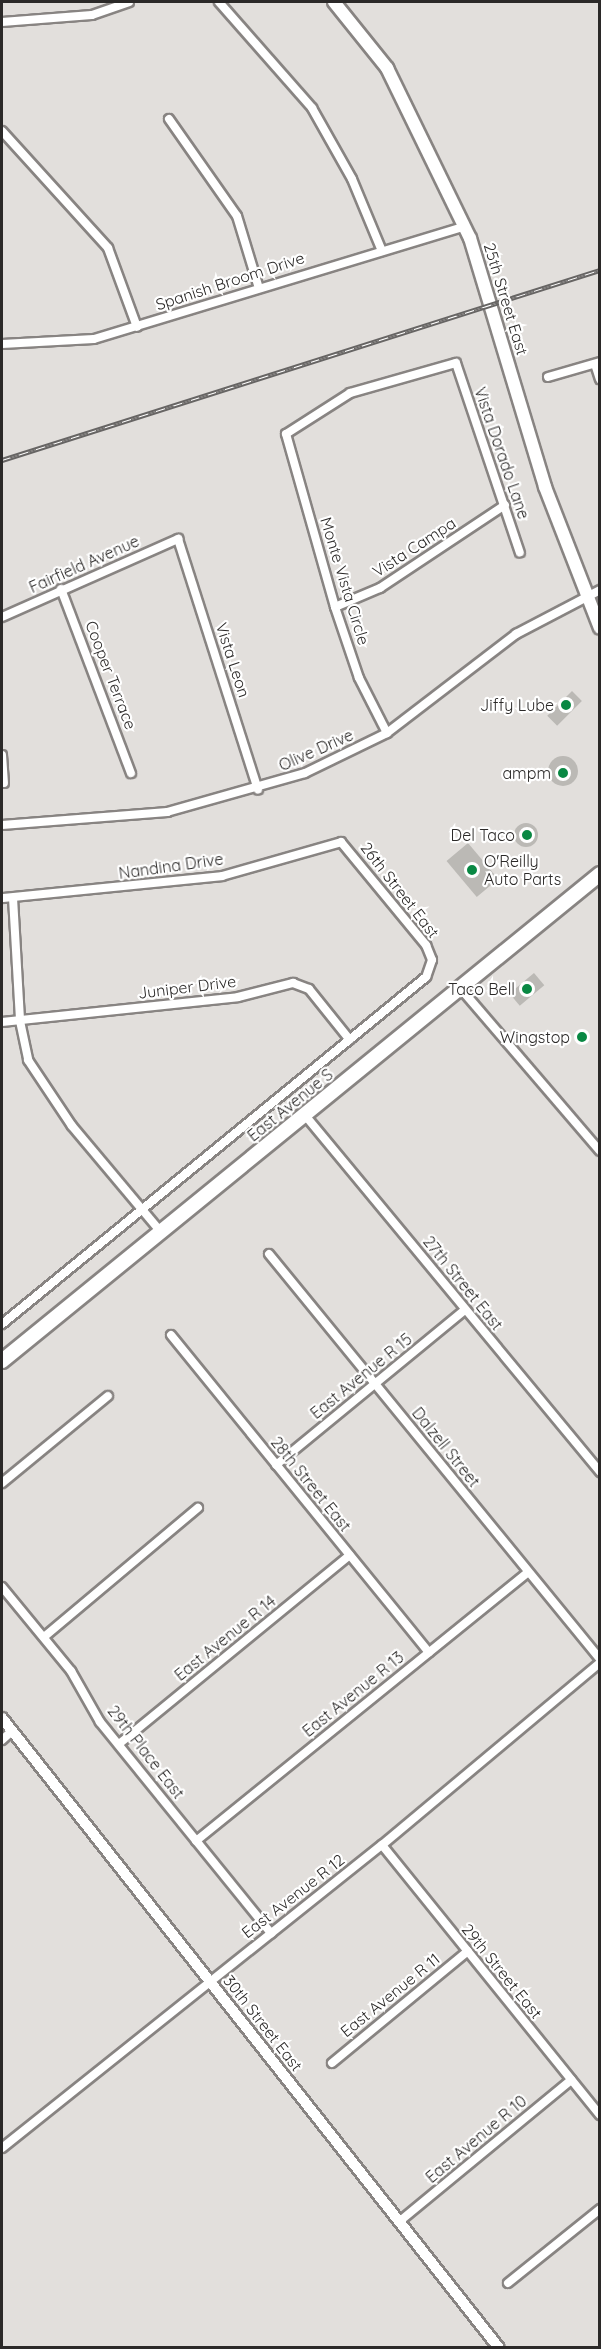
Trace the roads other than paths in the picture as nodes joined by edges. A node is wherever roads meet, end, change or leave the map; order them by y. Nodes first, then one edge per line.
1 (129, 2) edge
2 (219, 2) edge
3 (334, 2) edge
4 (2, 22) edge
5 (169, 119) dead end
6 (2, 131) edge
7 (465, 226) junction
8 (382, 251) junction
9 (258, 285) junction
10 (137, 327) junction
11 (2, 344) edge
12 (597, 363) edge
13 (548, 377) dead end
14 (600, 379) edge
15 (286, 434) joint
16 (505, 505) junction
17 (178, 539) joint
18 (520, 553) dead end
19 (61, 590) junction
20 (600, 590) edge
21 (585, 597) junction
22 (335, 607) junction
23 (2, 617) edge
24 (600, 628) edge
25 (387, 733) junction
26 (2, 755) edge
27 (131, 773) dead end
28 (4, 783) dead end
29 (258, 790) junction
30 (2, 825) edge
31 (341, 842) joint
32 (600, 874) edge
33 (2, 898) edge
34 (13, 898) junction
35 (432, 960) joint
36 (461, 989) junction
37 (20, 1021) junction
38 (2, 1022) edge
39 (350, 1040) junction
40 (304, 1114) junction
41 (600, 1151) edge
42 (143, 1208) junction
43 (160, 1231) junction
44 (269, 1254) dead end
45 (465, 1310) junction
46 (2, 1324) edge
47 (171, 1335) dead end
48 (2, 1361) edge
49 (375, 1384) junction
50 (108, 1396) dead end
51 (276, 1465) junction
52 (600, 1472) edge
53 (2, 1484) edge
54 (198, 1508) dead end
55 (350, 1555) junction
56 (528, 1572) junction
57 (2, 1587) edge
58 (44, 1637) junction
59 (429, 1652) junction
60 (600, 1661) edge
61 (2, 1718) edge
62 (12, 1731) junction
63 (2, 1740) edge
64 (119, 1744) junction
65 (196, 1840) junction
66 (382, 1845) junction
67 (271, 1933) junction
68 (468, 1951) junction
69 (211, 1981) junction
70 (332, 2063) dead end
71 (571, 2080) junction
72 (600, 2115) edge
73 (2, 2148) edge
74 (600, 2208) edge
75 (400, 2221) junction
76 (508, 2283) dead end
77 (499, 2348) edge

1 - 4 street
2 - 8 street
3 - 7 main road, 25th Street East
5 - 9 street
6 - 10 street
7 - 8 street, Spanish Broom Drive
7 - 21 main road, 25th Street East
8 - 9 street, Spanish Broom Drive
9 - 10 street, Spanish Broom Drive
10 - 11 street, Spanish Broom Drive
12 - 13 street
12 - 14 street
15 - 16 street, Vista Dorado Lane
15 - 22 street, Monte Vista Circle
16 - 18 street, Vista Dorado Lane
16 - 22 street, Vista Campa
17 - 19 street, Fairfield Avenue
17 - 29 street, Vista Leon
19 - 23 street, Fairfield Avenue
19 - 27 street, Cooper Terrace
20 - 21 street, Olive Drive
21 - 24 main road, 25th Street East
21 - 25 street, Olive Drive
22 - 25 street, Monte Vista Circle
25 - 29 street, Olive Drive
26 - 28 street
29 - 30 street, Olive Drive
31 - 34 street, Nandina Drive
31 - 35 street, 26th Street East
32 - 36 main road, East Avenue S
33 - 34 street, Nandina Drive
34 - 37 street
35 - 39 street, East Avenue S
36 - 40 main road, East Avenue S
36 - 41 street
37 - 38 street, Juniper Drive
37 - 39 street, Juniper Drive
37 - 42 street
39 - 42 street, East Avenue S
40 - 43 main road, East Avenue S
40 - 45 street, 27th Street East
42 - 43 street
42 - 46 street, East Avenue S
43 - 48 main road, East Avenue S
44 - 49 street, Dalzell Street
45 - 49 street, East Avenue R 15
45 - 52 street, 27th Street East
47 - 51 street, 28th Street East
49 - 51 street, East Avenue R 15
49 - 56 street, Dalzell Street
50 - 53 street
51 - 55 street, 28th Street East
54 - 58 street
55 - 59 street, 28th Street East
55 - 64 street, East Avenue R 14
56 - 59 street, East Avenue R 13
56 - 60 street, Dalzell Street
57 - 58 street, 29th Place East
58 - 64 street, 29th Place East
59 - 65 street, East Avenue R 13
60 - 66 street, East Avenue R 12
61 - 62 street, 30th Street East
62 - 63 street
62 - 69 street, 30th Street East
64 - 65 street, 29th Place East
65 - 67 street, 29th Place East
66 - 67 street, East Avenue R 12
66 - 68 street, 29th Street East
67 - 69 street, East Avenue R 12
68 - 70 street, East Avenue R 11
68 - 71 street, 29th Street East
69 - 73 street, East Avenue R 12
69 - 75 street, 30th Street East
71 - 72 street, 29th Street East
71 - 75 street, East Avenue R 10
74 - 76 street
75 - 77 street, 30th Street East

